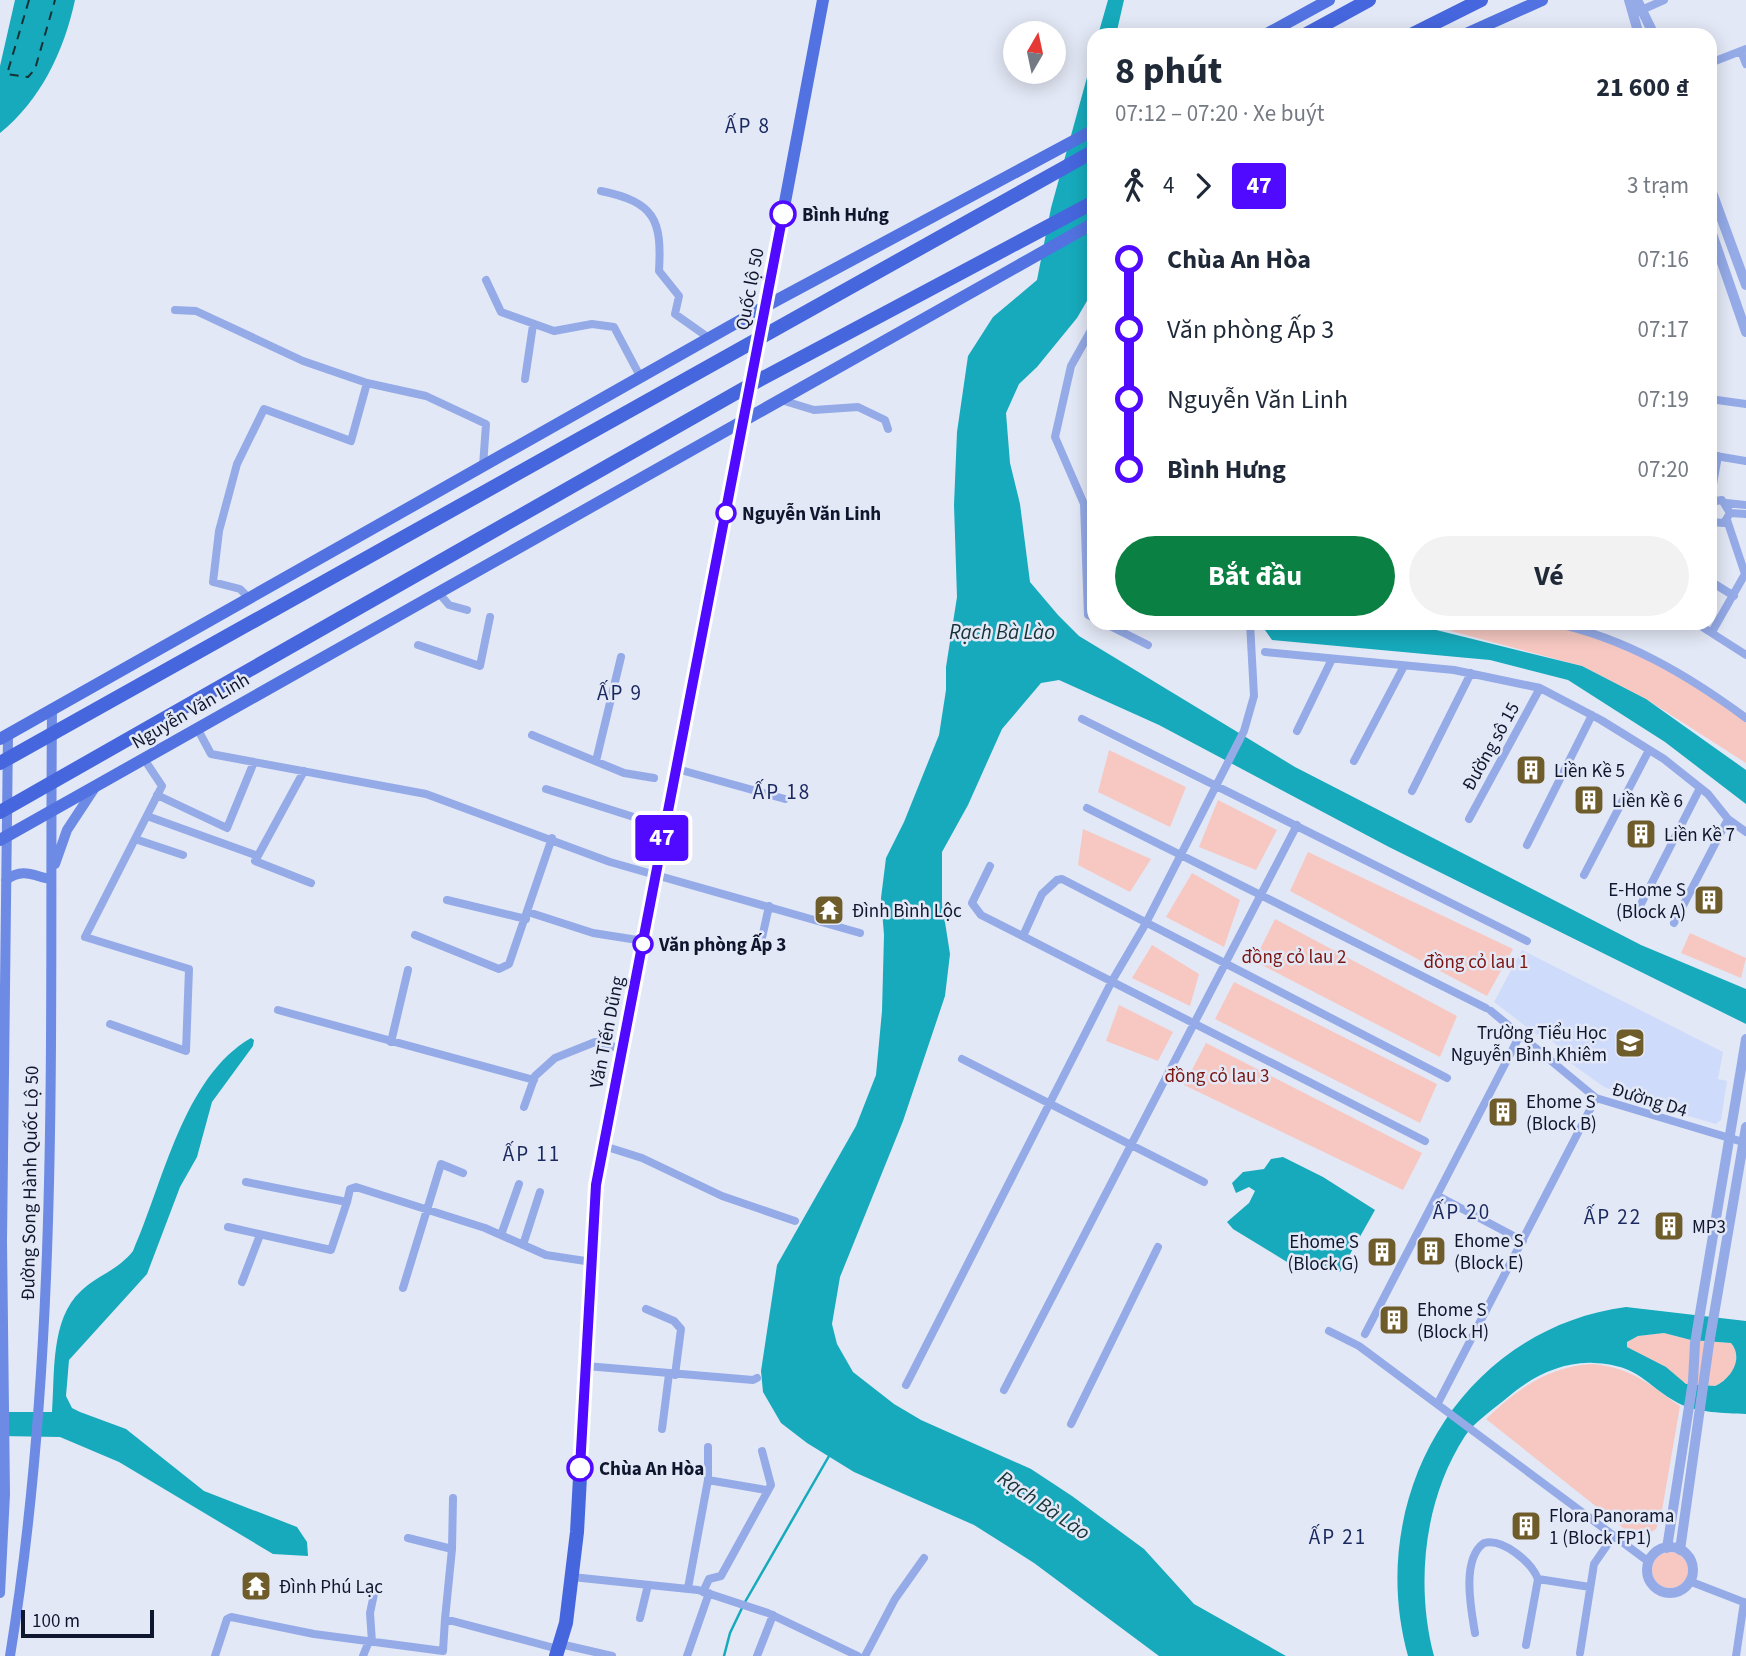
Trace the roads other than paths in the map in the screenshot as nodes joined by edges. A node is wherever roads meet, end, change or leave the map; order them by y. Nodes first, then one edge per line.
1 (824, 0) edge
2 (1329, 0) edge
3 (1369, 0) edge
4 (1481, 0) edge
5 (1542, 0) edge
6 (1629, 0) edge
7 (1664, 0) edge
8 (1640, 4) edge
9 (1631, 15) junction
10 (1278, 28) edge
11 (1318, 28) edge
12 (1425, 28) edge
13 (1480, 28) edge
14 (1636, 28) edge
15 (1651, 28) edge
16 (1744, 50) edge
17 (1717, 60) edge
18 (1746, 64) edge
19 (1087, 134) edge
20 (1087, 155) edge
21 (996, 184) junction
22 (601, 191) dead end
23 (1006, 199) junction
24 (1087, 206) edge
25 (1717, 217) edge
26 (1087, 227) edge
27 (1717, 248) edge
28 (486, 280) dead end
29 (1746, 285) edge
30 (766, 306) junction
31 (175, 310) dead end
32 (533, 325) junction
33 (1746, 332) edge
34 (761, 335) junction
35 (1087, 337) edge
36 (709, 338) junction
37 (641, 378) junction
38 (525, 379) dead end
39 (368, 383) junction
40 (750, 385) junction
41 (778, 399) junction
42 (1717, 400) edge
43 (1746, 404) edge
44 (743, 421) junction
45 (888, 429) dead end
46 (1717, 456) edge
47 (1746, 461) edge
48 (483, 466) junction
49 (1717, 499) edge
50 (1726, 503) junction
51 (1084, 504) junction
52 (1087, 504) edge
53 (1746, 505) edge
54 (1746, 514) edge
55 (1729, 516) junction
56 (1717, 524) edge
57 (1717, 585) edge
58 (1087, 587) edge
59 (438, 592) junction
60 (1734, 596) junction
61 (249, 598) junction
62 (467, 610) dead end
63 (490, 617) dead end
64 (1717, 624) edge
65 (1118, 630) edge
66 (1250, 630) edge
67 (1575, 630) edge
68 (1708, 630) edge
69 (1712, 632) joint
70 (418, 645) dead end
71 (1148, 645) dead end
72 (1265, 652) dead end
73 (1746, 655) edge
74 (621, 657) dead end
75 (1332, 659) junction
76 (1404, 666) junction
77 (1471, 673) junction
78 (1540, 688) junction
79 (52, 709) junction
80 (1592, 715) junction
81 (1746, 718) edge
82 (1082, 719) dead end
83 (197, 729) junction
84 (1297, 731) dead end
85 (52, 733) junction
86 (532, 735) dead end
87 (4, 736) edge
88 (1649, 750) junction
89 (144, 758) junction
90 (4, 761) edge
91 (596, 761) junction
92 (1354, 761) dead end
93 (254, 762) junction
94 (677, 769) junction
95 (304, 771) junction
96 (654, 778) dead end
97 (52, 783) junction
98 (99, 784) junction
99 (1214, 785) junction
100 (1700, 788) junction
101 (546, 789) dead end
102 (1412, 791) dead end
103 (157, 796) junction
104 (785, 799) dead end
105 (1087, 808) dead end
106 (3, 811) edge
107 (51, 811) junction
108 (147, 816) junction
109 (1469, 819) dead end
110 (1728, 819) junction
111 (1297, 825) junction
112 (665, 827) junction
113 (1746, 832) edge
114 (3, 838) edge
115 (552, 838) junction
116 (135, 839) junction
117 (1527, 845) dead end
118 (184, 855) dead end
119 (257, 856) junction
120 (1179, 856) junction
121 (990, 866) dead end
122 (1584, 875) dead end
123 (657, 877) junction
124 (6, 880) junction
125 (51, 882) junction
126 (311, 883) dead end
127 (1261, 894) junction
128 (447, 900) dead end
129 (769, 906) junction
130 (1639, 908) dead end
131 (527, 915) junction
132 (1146, 923) junction
133 (1674, 923) dead end
134 (3, 931) edge
135 (860, 933) dead end
136 (415, 935) dead end
137 (1023, 936) junction
138 (762, 938) dead end
139 (644, 941) junction
140 (1527, 941) dead end
141 (1226, 961) junction
142 (408, 970) dead end
143 (1112, 981) junction
144 (278, 1010) dead end
145 (1195, 1023) junction
146 (110, 1024) dead end
147 (1520, 1035) junction
148 (391, 1042) junction
149 (1745, 1044) edge
150 (623, 1049) junction
151 (962, 1059) dead end
152 (1447, 1078) dead end
153 (534, 1080) junction
154 (1597, 1098) junction
155 (1049, 1106) junction
156 (524, 1107) dead end
157 (1746, 1127) edge
158 (1731, 1139) junction
159 (1425, 1141) dead end
160 (1745, 1143) edge
161 (604, 1146) junction
162 (1131, 1146) junction
163 (463, 1173) dead end
164 (246, 1182) dead end
165 (1204, 1182) dead end
166 (519, 1184) dead end
167 (540, 1192) dead end
168 (1438, 1196) junction
169 (347, 1202) junction
170 (428, 1209) junction
171 (796, 1221) dead end
172 (228, 1227) dead end
173 (260, 1235) junction
174 (501, 1235) junction
175 (1522, 1241) junction
176 (523, 1245) junction
177 (1158, 1247) dead end
178 (592, 1262) junction
179 (242, 1282) dead end
180 (403, 1288) dead end
181 (1703, 1292) junction
182 (1717, 1295) junction
183 (646, 1309) dead end
184 (1329, 1331) dead end
185 (1365, 1334) dead end
186 (586, 1366) junction
187 (672, 1374) junction
188 (757, 1378) dead end
189 (906, 1385) dead end
190 (1004, 1390) dead end
191 (1438, 1403) junction
192 (1071, 1424) dead end
193 (662, 1429) dead end
194 (708, 1447) dead end
195 (762, 1451) dead end
196 (708, 1480) junction
197 (766, 1490) junction
198 (453, 1498) dead end
199 (408, 1538) dead end
200 (1612, 1538) junction
201 (1667, 1548) junction
202 (452, 1549) junction
203 (1680, 1550) junction
204 (924, 1558) dead end
205 (1648, 1562) junction
206 (572, 1577) junction
207 (1538, 1579) junction
208 (1689, 1581) junction
209 (648, 1585) junction
210 (1590, 1587) junction
211 (688, 1588) junction
212 (0, 1592) edge
213 (706, 1592) junction
214 (374, 1594) dead end
215 (1745, 1602) edge
216 (770, 1614) junction
217 (640, 1618) dead end
218 (445, 1619) junction
219 (1475, 1633) dead end
220 (370, 1642) junction
221 (1526, 1645) dead end
222 (412, 1647) junction
223 (558, 1650) edge
224 (1580, 1653) dead end
225 (10, 1656) edge
226 (215, 1656) edge
227 (363, 1656) edge
228 (408, 1656) edge
229 (612, 1656) edge
230 (687, 1656) edge
231 (757, 1656) edge
232 (858, 1656) edge
233 (865, 1656) edge
234 (1735, 1656) edge

1 - 30 main road, Quốc lộ 50
2 - 10 main road
3 - 11 highway
4 - 12 highway
5 - 13 main road
6 - 9 street
7 - 8 street
8 - 9 street
8 - 15 street
9 - 14 street
16 - 17 street
16 - 18 street
19 - 21 main road
20 - 23 highway
21 - 23 main road
21 - 30 main road
22 - 36 street
23 - 34 highway
24 - 40 highway, Nguyễn Văn Linh
25 - 29 street
26 - 41 main road, Nguyễn Văn Linh
27 - 33 street
28 - 32 street
30 - 34 main road, Quốc lộ 50
30 - 36 main road
31 - 39 street
32 - 37 street
32 - 38 street
34 - 40 highway, Quốc lộ 50
34 - 85 highway
35 - 51 street
36 - 37 main road
37 - 48 main road
39 - 48 street
39 - 61 street
40 - 44 highway, Quốc lộ 50
40 - 97 highway, Nguyễn Văn Linh
41 - 44 main road, Nguyễn Văn Linh
41 - 45 street
42 - 43 street
44 - 59 main road, Nguyễn Văn Linh
44 - 94 highway, Văn Tiến Dũng
46 - 47 street
48 - 61 main road
49 - 50 street
50 - 53 street
50 - 55 street
51 - 52 street
51 - 58 street
54 - 55 street
55 - 56 street
55 - 60 street
57 - 60 street
59 - 62 street
59 - 83 main road, Nguyễn Văn Linh
60 - 64 street
61 - 79 main road
63 - 70 street
65 - 71 street
66 - 99 street
67 - 81 street
68 - 69 street
69 - 73 street
72 - 75 street
74 - 91 street
75 - 76 street
75 - 84 street
76 - 77 street
76 - 92 street
77 - 78 street
77 - 102 street
78 - 80 street
78 - 109 street, Đường sô 15
79 - 85 main road, Đường Song Hành Quốc Lộ 50
79 - 87 main road
80 - 88 street
80 - 117 street
82 - 99 street
83 - 89 main road, Nguyễn Văn Linh
83 - 93 street
85 - 90 highway
85 - 97 main road, Đường Song Hành Quốc Lộ 50
86 - 91 street
87 - 90 main road, Đường Song Hành Quốc Lộ 50
88 - 100 street
88 - 122 street
89 - 98 main road, Nguyễn Văn Linh
89 - 103 street
90 - 106 main road, Đường Song Hành Quốc Lộ 50
91 - 96 street
93 - 95 street
93 - 103 street
94 - 104 street
94 - 112 highway, Văn Tiến Dũng
95 - 115 street
95 - 119 street
97 - 106 highway, Nguyễn Văn Linh
97 - 107 main road, Đường Song Hành Quốc Lộ 50
98 - 107 main road, Nguyễn Văn Linh
98 - 125 main road
99 - 111 street
99 - 120 street
100 - 110 street
100 - 130 street
101 - 112 street
103 - 108 street
105 - 120 street, Đường D4
106 - 114 main road, Đường Song Hành Quốc Lộ 50
107 - 114 main road, Nguyễn Văn Linh
107 - 125 main road, Đường Song Hành Quốc Lộ 50
108 - 116 street
108 - 119 street
110 - 113 street
110 - 133 street
111 - 127 street
111 - 140 street
112 - 123 highway, Văn Tiến Dũng
114 - 124 main road, Đường Song Hành Quốc Lộ 50
115 - 123 street
115 - 131 street
116 - 118 street
116 - 146 street
119 - 126 street
120 - 127 street, Đường D4
120 - 132 street
121 - 137 street
123 - 129 street
123 - 139 highway, Văn Tiến Dũng
124 - 125 main road
124 - 134 main road, Đường Song Hành Quốc Lộ 50
125 - 225 main road, Đường Song Hành Quốc Lộ 50
127 - 141 street
127 - 147 street, Đường D4
128 - 131 street
129 - 135 street
129 - 138 street
131 - 136 street
131 - 139 street
132 - 137 street
132 - 141 street
132 - 143 street
134 - 212 main road, Đường Song Hành Quốc Lộ 50
137 - 143 street
139 - 150 highway, Văn Tiến Dũng
141 - 145 street
141 - 152 street
142 - 148 street
143 - 145 street
143 - 155 street
144 - 148 street
145 - 159 street
145 - 162 street
147 - 154 street, Đường D4
147 - 168 street
148 - 153 street
149 - 158 street
150 - 153 street
150 - 161 highway, Văn Tiến Dũng
151 - 155 street
153 - 156 street
154 - 158 street, Đường D4
154 - 175 street
155 - 162 street
155 - 189 street
157 - 160 street
158 - 160 street, Đường D4
158 - 181 street
160 - 182 street
161 - 171 street
161 - 178 highway, Văn Tiến Dũng
162 - 165 street
162 - 190 street
163 - 170 street
164 - 169 street
166 - 174 street
167 - 176 street
168 - 175 street
168 - 185 street
169 - 170 street
169 - 173 street
170 - 174 street
170 - 180 street
172 - 173 street
173 - 179 street
174 - 176 street
175 - 191 street
176 - 178 street
177 - 192 street
178 - 186 highway, Văn Tiến Dũng
181 - 182 street
181 - 201 street
182 - 203 street
183 - 187 street
184 - 191 street
186 - 187 street
186 - 206 highway, Văn Tiến Dũng
187 - 188 street
187 - 193 street
191 - 200 street
194 - 196 street
195 - 197 street
196 - 197 street
196 - 211 street
197 - 213 street
198 - 202 street
199 - 202 street
200 - 205 street
200 - 210 street
201 - 203 street
201 - 205 street
202 - 218 street
203 - 208 street
204 - 233 street
205 - 208 street
206 - 209 street
206 - 223 highway, Văn Tiến Dũng
207 - 210 street
207 - 219 street
207 - 221 street
208 - 215 street
209 - 211 street
209 - 217 street
210 - 224 street
211 - 213 street
213 - 216 street
213 - 230 street
214 - 220 street
215 - 234 street
216 - 231 street
216 - 232 street
218 - 222 street
218 - 223 street
220 - 222 street
220 - 226 street
220 - 227 street
222 - 228 street
223 - 229 street

